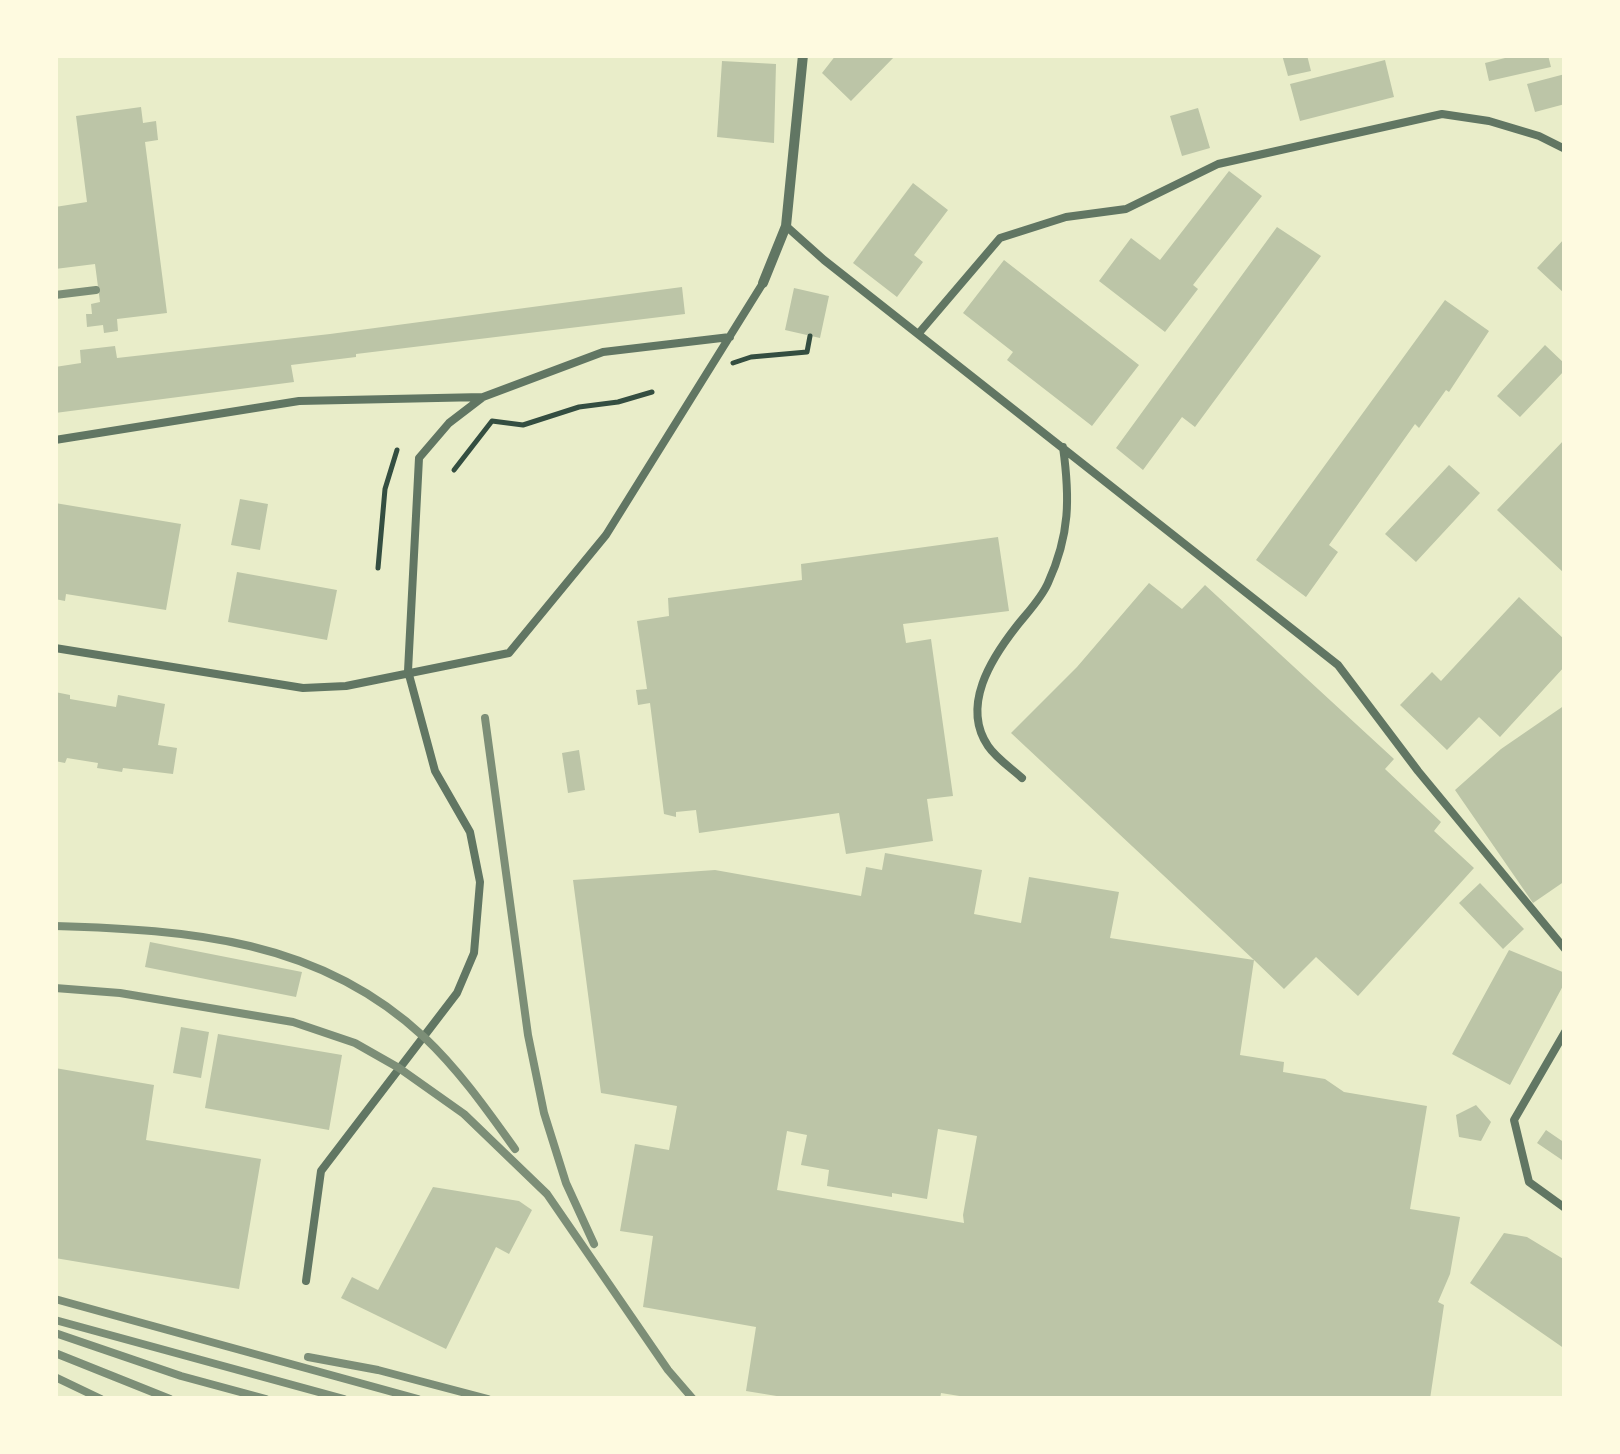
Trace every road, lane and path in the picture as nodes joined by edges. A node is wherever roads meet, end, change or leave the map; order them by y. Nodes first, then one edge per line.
1 (802, 55) edge
2 (1565, 150) edge
3 (786, 226) junction
4 (763, 283) joint
5 (919, 334) junction
6 (730, 336) junction
7 (810, 336) dead end
8 (724, 366) dead end
9 (652, 392) dead end
10 (483, 397) junction
11 (55, 440) edge
12 (1063, 447) junction
13 (396, 450) dead end
14 (454, 470) dead end
15 (378, 568) dead end
16 (55, 648) edge
17 (408, 671) junction
18 (1022, 778) dead end
19 (1565, 949) edge
20 (1565, 1032) edge
21 (1565, 1208) edge
22 (306, 1281) dead end

1 - 3 street
2 - 5 lane
3 - 4 street
3 - 5 lane
4 - 6 lane
5 - 12 lane
6 - 10 lane
6 - 17 lane
7 - 8 path
9 - 14 path
10 - 11 lane
10 - 17 lane
12 - 18 lane
12 - 19 lane
13 - 15 path
16 - 17 lane
17 - 22 lane
20 - 21 lane

